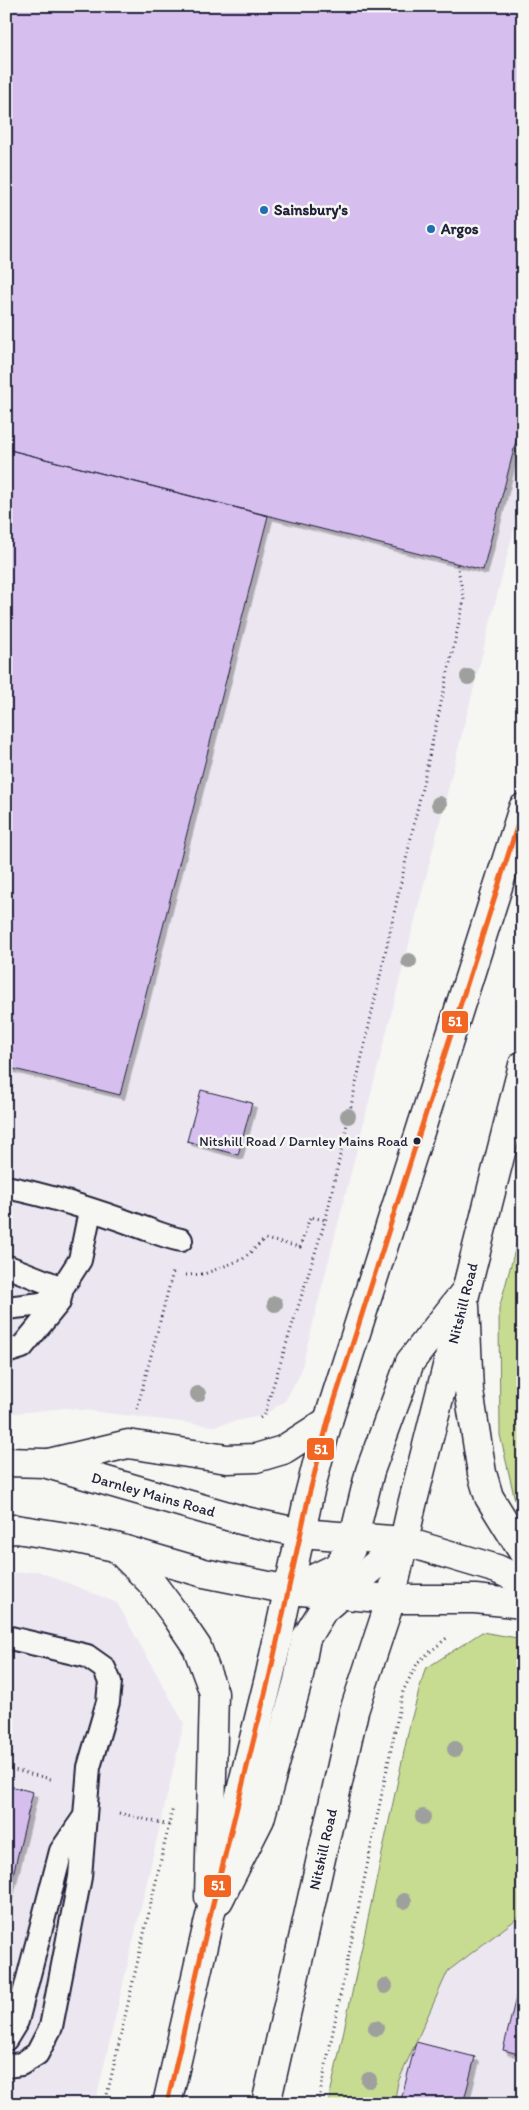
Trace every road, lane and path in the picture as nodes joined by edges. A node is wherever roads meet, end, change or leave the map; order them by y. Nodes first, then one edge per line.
1 (457, 563) dead end
2 (523, 808) edge
3 (523, 1065) edge
4 (6, 1187) edge
5 (90, 1211) junction
6 (325, 1220) junction
7 (182, 1240) joint
8 (6, 1266) edge
9 (172, 1276) junction
10 (464, 1292) junction
11 (60, 1295) junction
12 (6, 1308) edge
13 (6, 1352) edge
14 (264, 1415) dead end
15 (135, 1416) dead end
16 (328, 1421) junction
17 (6, 1462) edge
18 (44, 1464) junction
19 (6, 1530) edge
20 (301, 1534) junction
21 (353, 1537) junction
22 (403, 1541) junction
23 (115, 1547) junction
24 (523, 1552) edge
25 (523, 1581) edge
26 (289, 1590) junction
27 (339, 1594) junction
28 (391, 1599) junction
29 (523, 1604) edge
30 (454, 1634) dead end
31 (6, 1637) edge
32 (6, 1768) edge
33 (54, 1785) dead end
34 (175, 1797) dead end
35 (113, 1812) dead end
36 (84, 1819) junction
37 (169, 1825) junction
38 (208, 1924) junction
39 (6, 2039) edge
40 (6, 2066) edge
41 (106, 2104) edge
42 (167, 2104) edge
43 (266, 2104) edge
44 (318, 2104) edge

1 - 6 path
2 - 16 street
3 - 10 street, Nitshill Road
4 - 5 lane
5 - 7 lane
5 - 11 lane
6 - 9 path
6 - 14 path
7 - 9 path
8 - 11 lane
9 - 15 path
10 - 21 street
10 - 22 street, Nitshill Road
10 - 24 street
11 - 12 lane
11 - 13 lane
16 - 18 street
16 - 20 street
17 - 18 street, Darnley Mains Road
18 - 20 street, Darnley Mains Road
19 - 23 street
20 - 21 street
20 - 26 street
21 - 22 street
21 - 26 street
22 - 25 street
22 - 27 street
22 - 28 street, Nitshill Road
23 - 26 street
23 - 38 street
26 - 27 street
26 - 38 street
27 - 28 street
27 - 38 street
28 - 29 street
28 - 43 street, Nitshill Road
30 - 44 path
31 - 36 lane
32 - 33 path
34 - 37 path
35 - 37 path
36 - 39 lane
36 - 40 lane
37 - 41 path
38 - 42 street

